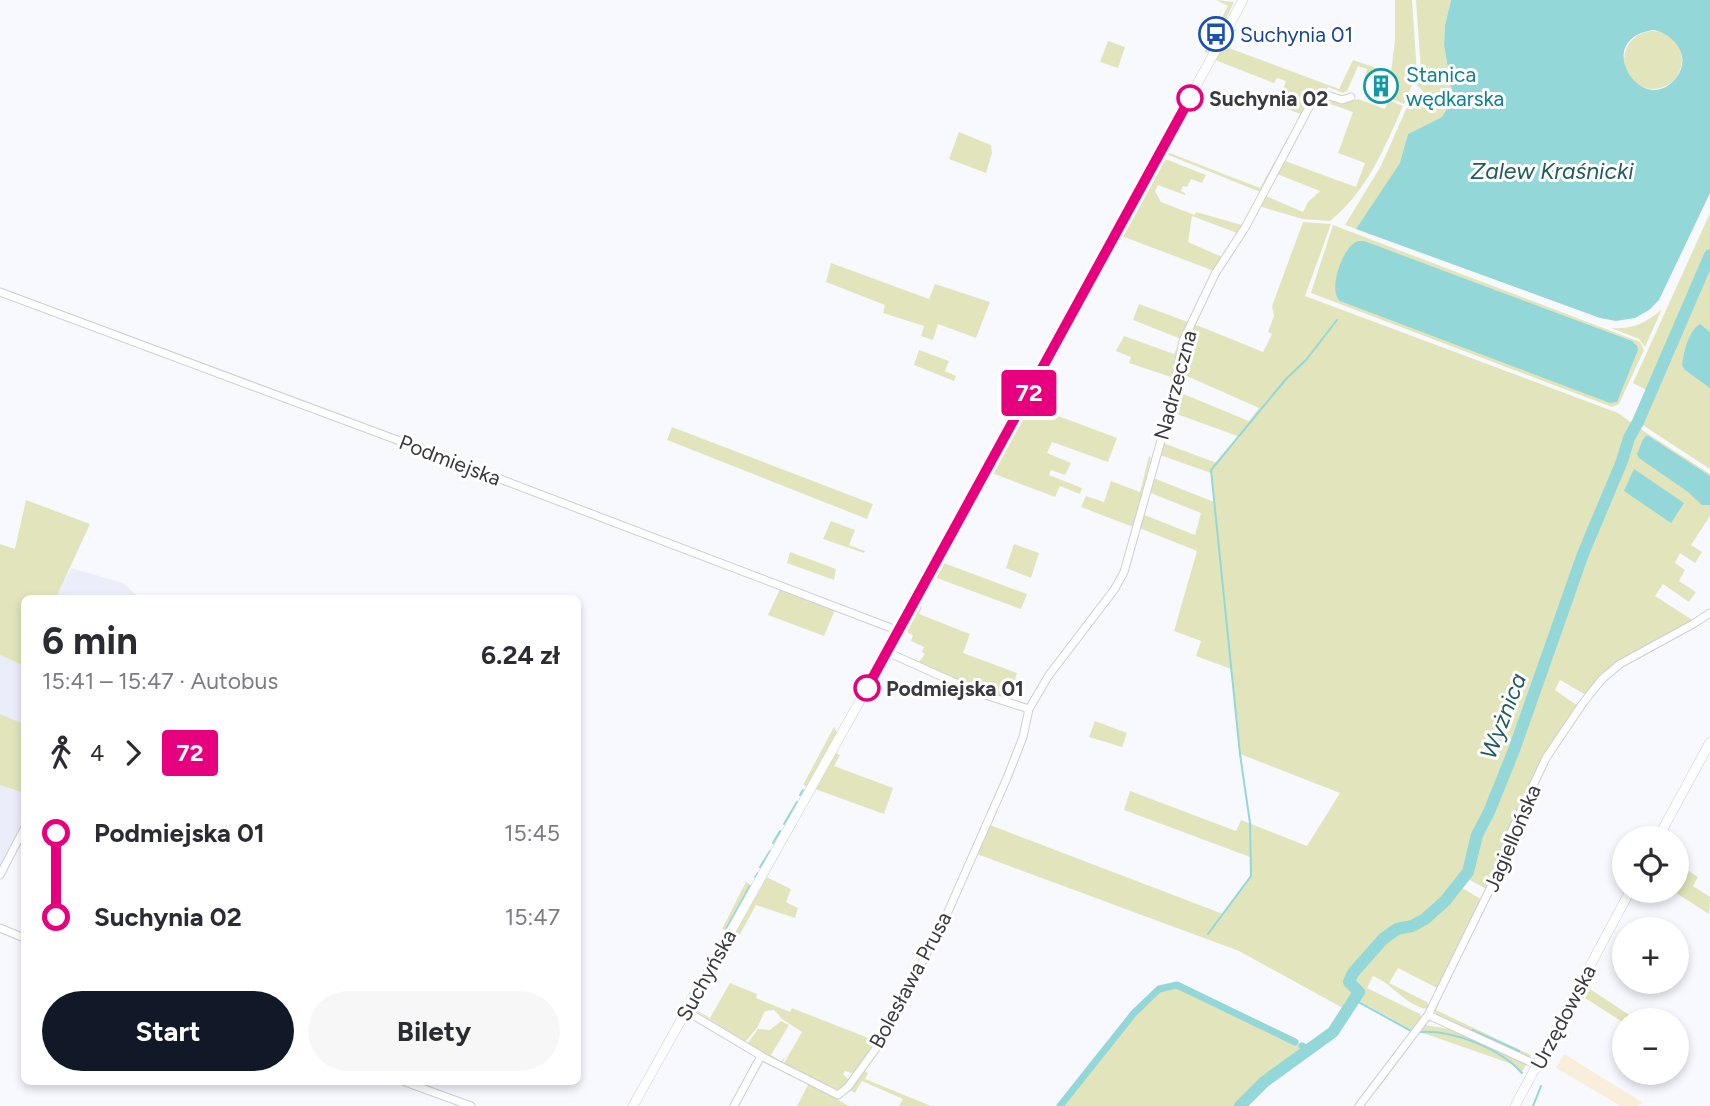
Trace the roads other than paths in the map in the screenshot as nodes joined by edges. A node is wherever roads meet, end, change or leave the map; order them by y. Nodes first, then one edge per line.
1 (1243, 0) edge
2 (1351, 97) dead end
3 (0, 292) edge
4 (1710, 613) edge
5 (899, 631) junction
6 (887, 652) junction
7 (1029, 709) junction
8 (1710, 741) edge
9 (1664, 826) edge
10 (21, 836) edge
11 (973, 852) joint
12 (0, 875) edge
13 (1624, 903) edge
14 (0, 928) edge
15 (21, 937) edge
16 (687, 1011) junction
17 (1428, 1015) junction
18 (761, 1056) junction
19 (1538, 1065) junction
20 (413, 1085) edge
21 (471, 1106) edge
22 (633, 1106) edge
23 (734, 1106) edge
24 (1359, 1106) edge
25 (1516, 1106) edge

1 - 5 street
2 - 7 street, Nadrzeczna
3 - 5 street, Podmiejska
4 - 17 street, Jagiellońska
5 - 6 street
6 - 7 street
6 - 16 street, Suchyńska
7 - 11 street, Nadrzeczna
8 - 9 street
10 - 12 street
11 - 18 street, Bolesława Prusa
13 - 19 street, Urzędowska
14 - 15 street
16 - 18 street, Bolesława Prusa
16 - 22 street, Suchyńska
17 - 19 street
17 - 24 street, Jagiellońska
18 - 23 street
19 - 25 street, Urzędowska
20 - 21 street

